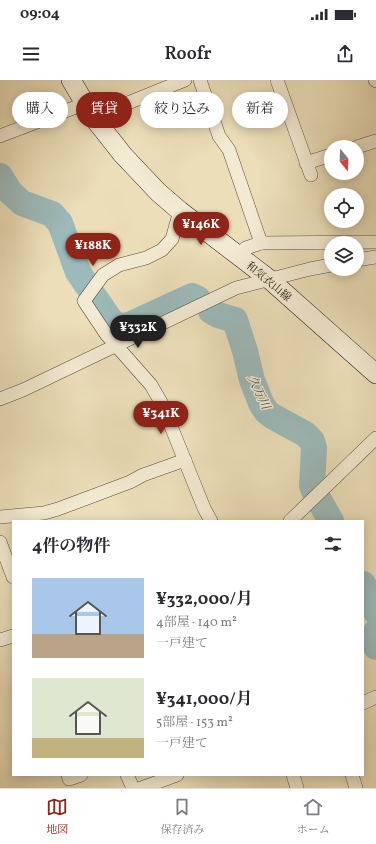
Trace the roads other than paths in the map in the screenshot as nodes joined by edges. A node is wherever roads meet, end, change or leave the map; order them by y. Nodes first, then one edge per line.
1 (71, 80) edge
2 (185, 80) edge
3 (200, 80) edge
4 (277, 80) edge
5 (78, 92) edge
6 (132, 97) edge
7 (76, 114) edge
8 (102, 128) edge
9 (0, 136) edge
10 (376, 141) edge
11 (364, 145) edge
12 (324, 159) edge
13 (180, 211) junction
14 (376, 242) edge
15 (261, 243) junction
16 (238, 255) junction
17 (376, 257) edge
18 (364, 259) edge
19 (324, 266) edge
20 (269, 280) junction
21 (116, 346) junction
22 (376, 374) edge
23 (0, 399) edge
24 (376, 438) edge
25 (185, 460) junction
26 (0, 517) edge
27 (210, 520) edge
28 (292, 520) edge
29 (0, 542) edge
30 (12, 574) edge
31 (12, 636) edge
32 (0, 640) edge
33 (376, 698) edge
34 (364, 703) edge
35 (68, 776) edge
36 (78, 776) edge
37 (127, 776) edge
38 (174, 776) edge
39 (293, 776) edge
40 (352, 776) edge
41 (133, 788) edge
42 (141, 788) edge
43 (297, 788) edge
44 (356, 788) edge

1 - 5 main road, 和気衣山線
2 - 6 street
3 - 15 street
4 - 12 street
7 - 9 street
8 - 13 main road, 和気衣山線
10 - 11 street
13 - 16 main road, 和気衣山線
13 - 21 street
14 - 15 street
15 - 16 street
16 - 20 main road, 和気衣山線
17 - 18 street
19 - 20 street
20 - 21 street
20 - 22 main road, 和気衣山線
21 - 23 street
21 - 25 street
24 - 28 street
25 - 26 street
25 - 27 street
29 - 30 street
31 - 32 street
33 - 34 street
35 - 36 street
37 - 41 street
38 - 42 street
39 - 43 street
40 - 44 street

